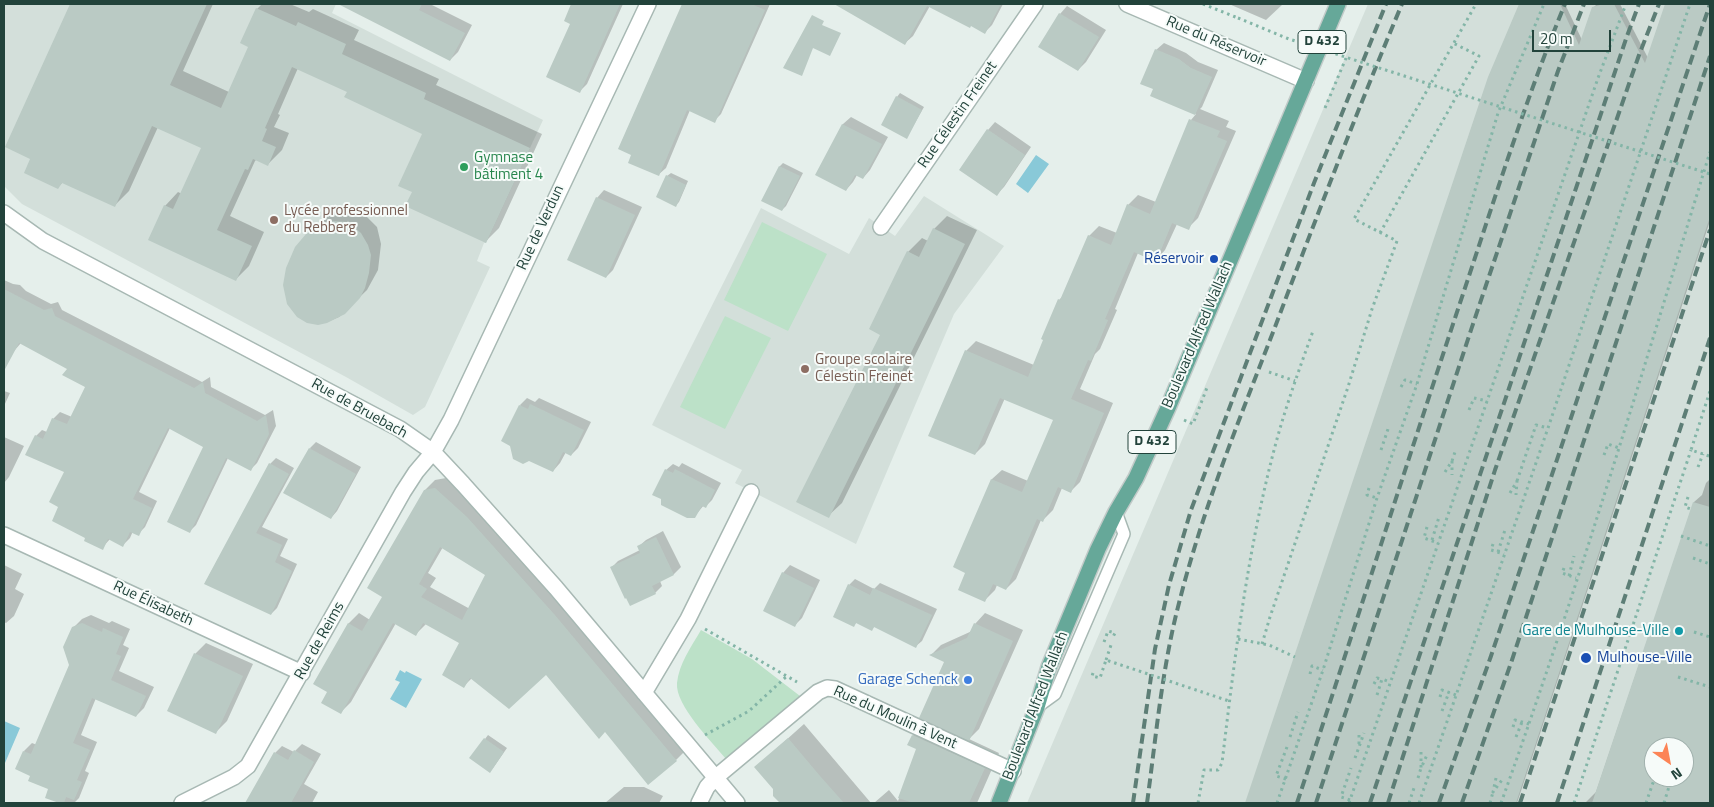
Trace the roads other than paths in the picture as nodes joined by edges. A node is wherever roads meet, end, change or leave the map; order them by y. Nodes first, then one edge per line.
1 (648, 4) edge
2 (1035, 4) edge
3 (1127, 4) edge
4 (1338, 4) edge
5 (1306, 81) junction
6 (4, 214) edge
7 (881, 227) dead end
8 (433, 452) junction
9 (751, 492) dead end
10 (4, 535) edge
11 (302, 673) junction
12 (644, 693) junction
13 (1012, 771) junction
14 (715, 778) junction
15 (182, 803) edge
16 (699, 803) edge
17 (737, 803) edge
18 (999, 803) edge

1 - 8 street, Rue de Verdun
2 - 7 street, Rue Célestin Freinet
3 - 5 street, Rue du Réservoir
4 - 5 main road, Boulevard Alfred Wallach / D 432
5 - 13 main road, Boulevard Alfred Wallach / D 432
6 - 8 street, Rue de Bruebach
8 - 11 street, Rue de Reims
8 - 12 street, Rue de Bruebach
9 - 12 street
10 - 11 street, Rue Élisabeth
11 - 15 street, Rue de Reims
12 - 14 street, Rue de Bruebach
13 - 14 street, Rue du Moulin à Vent
13 - 18 main road, Boulevard Alfred Wallach / D 432
14 - 16 street, Rue du Moulin à Vent
14 - 17 street, Rue de Bruebach

